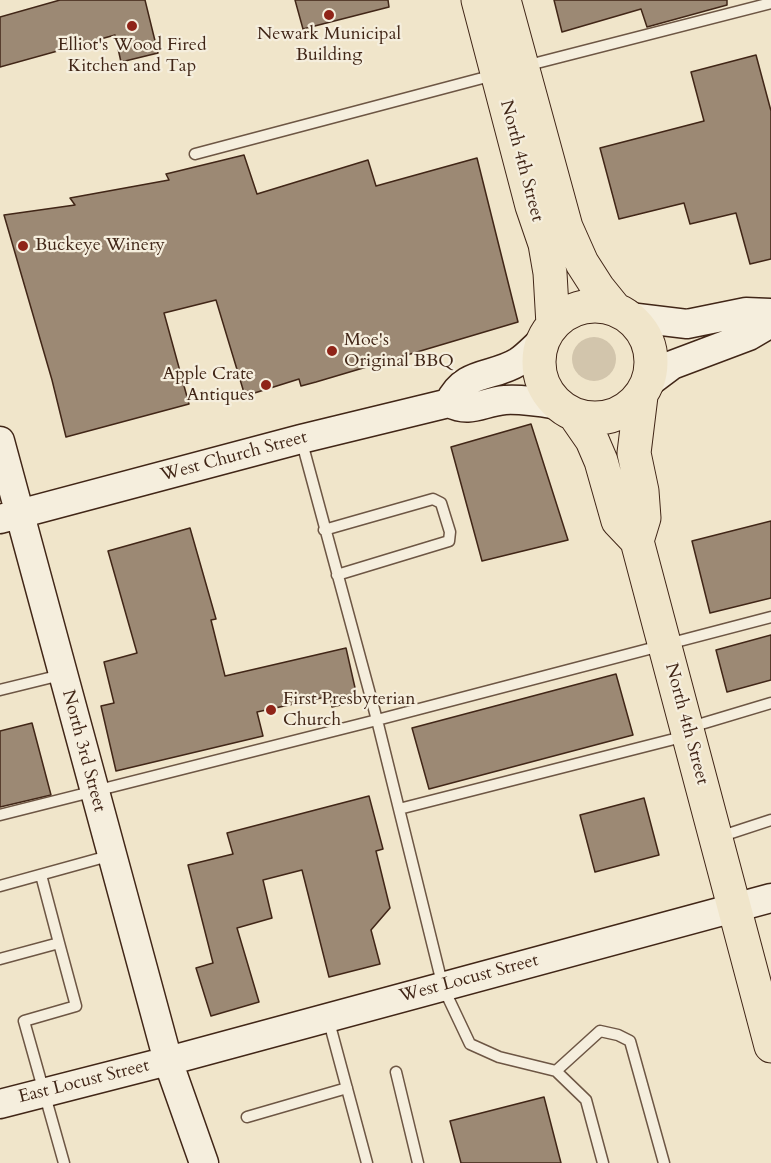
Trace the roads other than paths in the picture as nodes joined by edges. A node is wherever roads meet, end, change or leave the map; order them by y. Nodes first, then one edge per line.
1 (478, 0) edge
2 (504, 0) edge
3 (771, 3) edge
4 (510, 70) junction
5 (195, 154) dead end
6 (622, 313) junction
7 (771, 313) edge
8 (771, 323) edge
9 (548, 333) junction
10 (645, 389) junction
11 (449, 403) junction
12 (566, 410) junction
13 (301, 439) junction
14 (0, 441) edge
15 (10, 516) edge
16 (324, 530) junction
17 (638, 541) junction
18 (337, 575) junction
19 (771, 616) edge
20 (664, 645) junction
21 (62, 675) junction
22 (0, 690) edge
23 (771, 703) edge
24 (376, 720) junction
25 (688, 732) junction
26 (94, 791) junction
27 (399, 809) junction
28 (0, 815) edge
29 (771, 819) edge
30 (716, 838) junction
31 (112, 855) junction
32 (41, 875) junction
33 (0, 886) edge
34 (771, 898) edge
35 (734, 908) junction
36 (59, 943) junction
37 (0, 959) edge
38 (443, 987) junction
39 (328, 1017) junction
40 (771, 1046) edge
41 (168, 1061) junction
42 (556, 1071) junction
43 (396, 1072) dead end
44 (347, 1088) junction
45 (44, 1092) junction
46 (0, 1104) edge
47 (247, 1117) dead end
48 (64, 1163) edge
49 (204, 1163) edge
50 (367, 1163) edge
51 (418, 1163) edge
52 (603, 1163) edge
53 (664, 1163) edge

1 - 4 main road, North 4th Street
2 - 4 main road, North 4th Street
3 - 4 lane
4 - 5 lane
4 - 6 main road, North 4th Street
4 - 9 main road, North 4th Street
6 - 7 street
6 - 9 main road
6 - 10 main road
8 - 10 street
9 - 11 street
9 - 12 main road
10 - 12 main road
10 - 17 main road, North 4th Street
11 - 12 street, West Church Street
11 - 13 street, West Church Street
12 - 17 main road
13 - 15 street, West Church Street
13 - 16 lane
14 - 15 street, North 3rd Street
15 - 21 street, North 3rd Street
16 - 18 lane
16 - 18 lane
17 - 20 main road, North 4th Street
18 - 24 lane
19 - 20 lane
20 - 24 lane
20 - 25 main road, North 4th Street
21 - 22 lane
21 - 26 street, North 3rd Street
23 - 25 lane
24 - 26 lane
24 - 27 lane
25 - 27 lane
25 - 30 main road, North 4th Street
26 - 28 lane
26 - 31 street, North 3rd Street
27 - 38 lane
29 - 30 lane
30 - 35 main road, North 4th Street
31 - 32 lane
31 - 41 street, North 3rd Street
32 - 33 lane
32 - 36 lane
34 - 35 street, West Locust Street
35 - 38 street, West Locust Street
35 - 40 main road, North 4th Street
36 - 37 lane
36 - 45 lane
38 - 39 street, West Locust Street
38 - 42 lane
39 - 41 street, West Locust Street
39 - 44 lane
41 - 45 street, East Locust Street
41 - 49 street, North 3rd Street
42 - 52 lane
42 - 53 lane
43 - 51 lane
44 - 47 lane
44 - 50 lane
45 - 46 street, East Locust Street
45 - 48 lane

